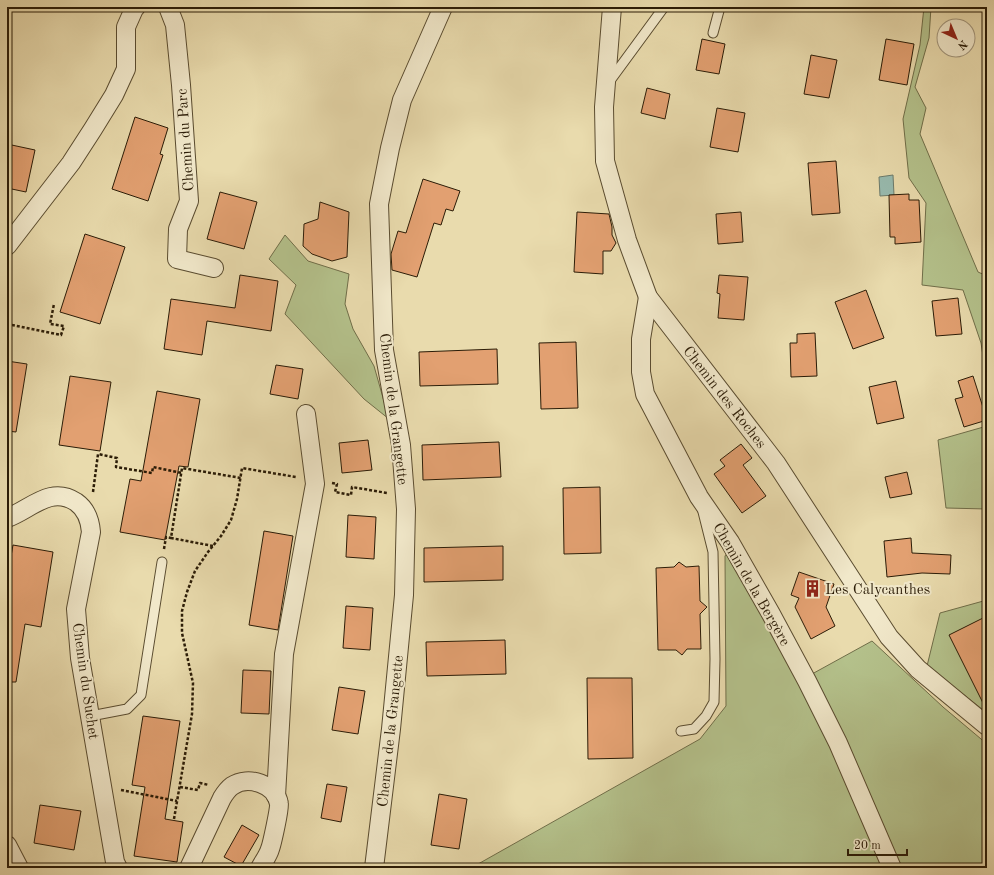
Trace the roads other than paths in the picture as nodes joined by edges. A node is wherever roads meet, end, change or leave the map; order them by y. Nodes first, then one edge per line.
1 (136, 7) edge
2 (168, 7) edge
3 (443, 7) edge
4 (612, 7) edge
5 (664, 7) edge
6 (720, 7) edge
7 (713, 33) dead end
8 (606, 86) junction
9 (7, 246) edge
10 (214, 268) dead end
11 (648, 297) junction
12 (306, 414) dead end
13 (700, 497) junction
14 (7, 518) edge
15 (162, 562) dead end
16 (90, 716) junction
17 (987, 726) edge
18 (681, 731) dead end
19 (276, 796) junction
20 (7, 845) edge
21 (19, 868) edge
22 (118, 868) edge
23 (189, 868) edge
24 (260, 868) edge
25 (374, 868) edge
26 (892, 868) edge

1 - 9 street
2 - 10 street, Chemin du Parc
3 - 25 street, Chemin de la Grangette
4 - 8 street, Chemin des Roches
5 - 8 lane
6 - 7 lane
8 - 11 street, Chemin des Roches
11 - 13 street, Chemin de la Bergère
11 - 17 street, Chemin des Roches
12 - 19 street
13 - 18 lane
13 - 26 street, Chemin de la Bergère
14 - 16 street, Chemin du Suchet
15 - 16 lane
16 - 22 street, Chemin du Suchet
19 - 23 street
19 - 24 street
20 - 21 street

